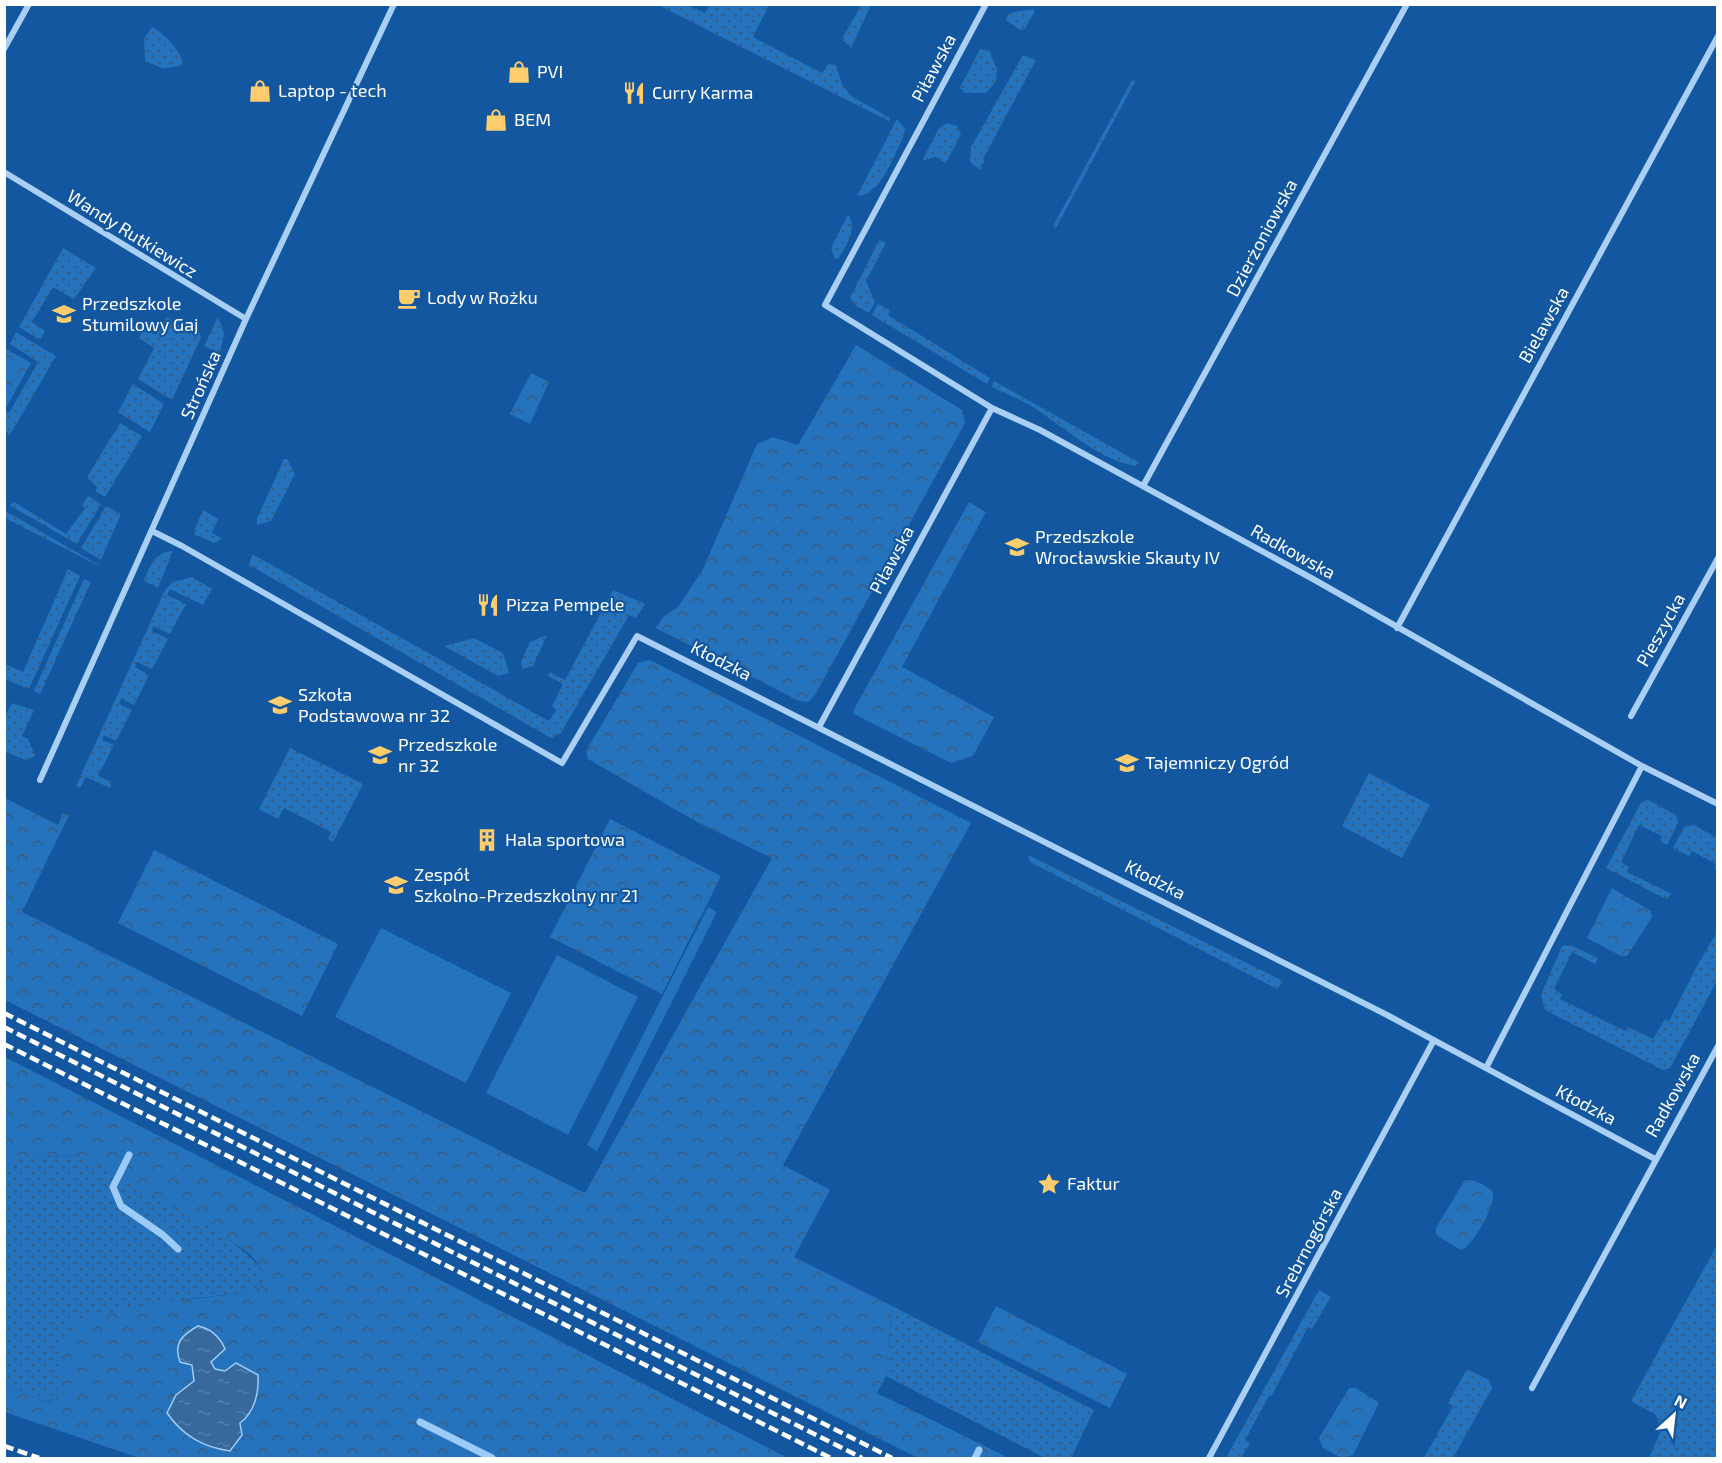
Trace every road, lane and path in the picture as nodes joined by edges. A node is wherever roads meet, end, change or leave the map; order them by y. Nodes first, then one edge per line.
1 (29, 4) edge
2 (394, 4) edge
3 (986, 4) edge
4 (1407, 4) edge
5 (1718, 36) edge
6 (4, 49) edge
7 (4, 172) edge
8 (825, 305) joint
9 (246, 319) junction
10 (992, 408) junction
11 (1143, 486) junction
12 (152, 531) junction
13 (1718, 558) edge
14 (1397, 628) junction
15 (1631, 716) dead end
16 (819, 727) junction
17 (1642, 766) junction
18 (40, 780) dead end
19 (1718, 804) edge
20 (1434, 1040) junction
21 (1718, 1046) edge
22 (1486, 1068) junction
23 (1655, 1159) junction
24 (1532, 1388) dead end
25 (1209, 1458) edge

1 - 6 street
2 - 9 street, Strońska
3 - 8 street, Piławska
4 - 11 street, Dzierżoniowska
5 - 14 street, Bielawska
7 - 9 street, Wandy Rutkiewicz
8 - 10 street, Radkowska
9 - 12 street, Strońska
10 - 11 street, Radkowska
10 - 16 street, Piławska
11 - 14 street, Radkowska
12 - 16 street, Kłodzka
12 - 18 street, Strońska
13 - 15 street, Pieszycka
14 - 17 street, Radkowska
16 - 20 street, Kłodzka
17 - 19 street, Radkowska
17 - 22 street
20 - 22 street, Kłodzka
20 - 25 street, Srebrnogórska
21 - 23 street, Radkowska
22 - 23 street, Kłodzka
23 - 24 street

